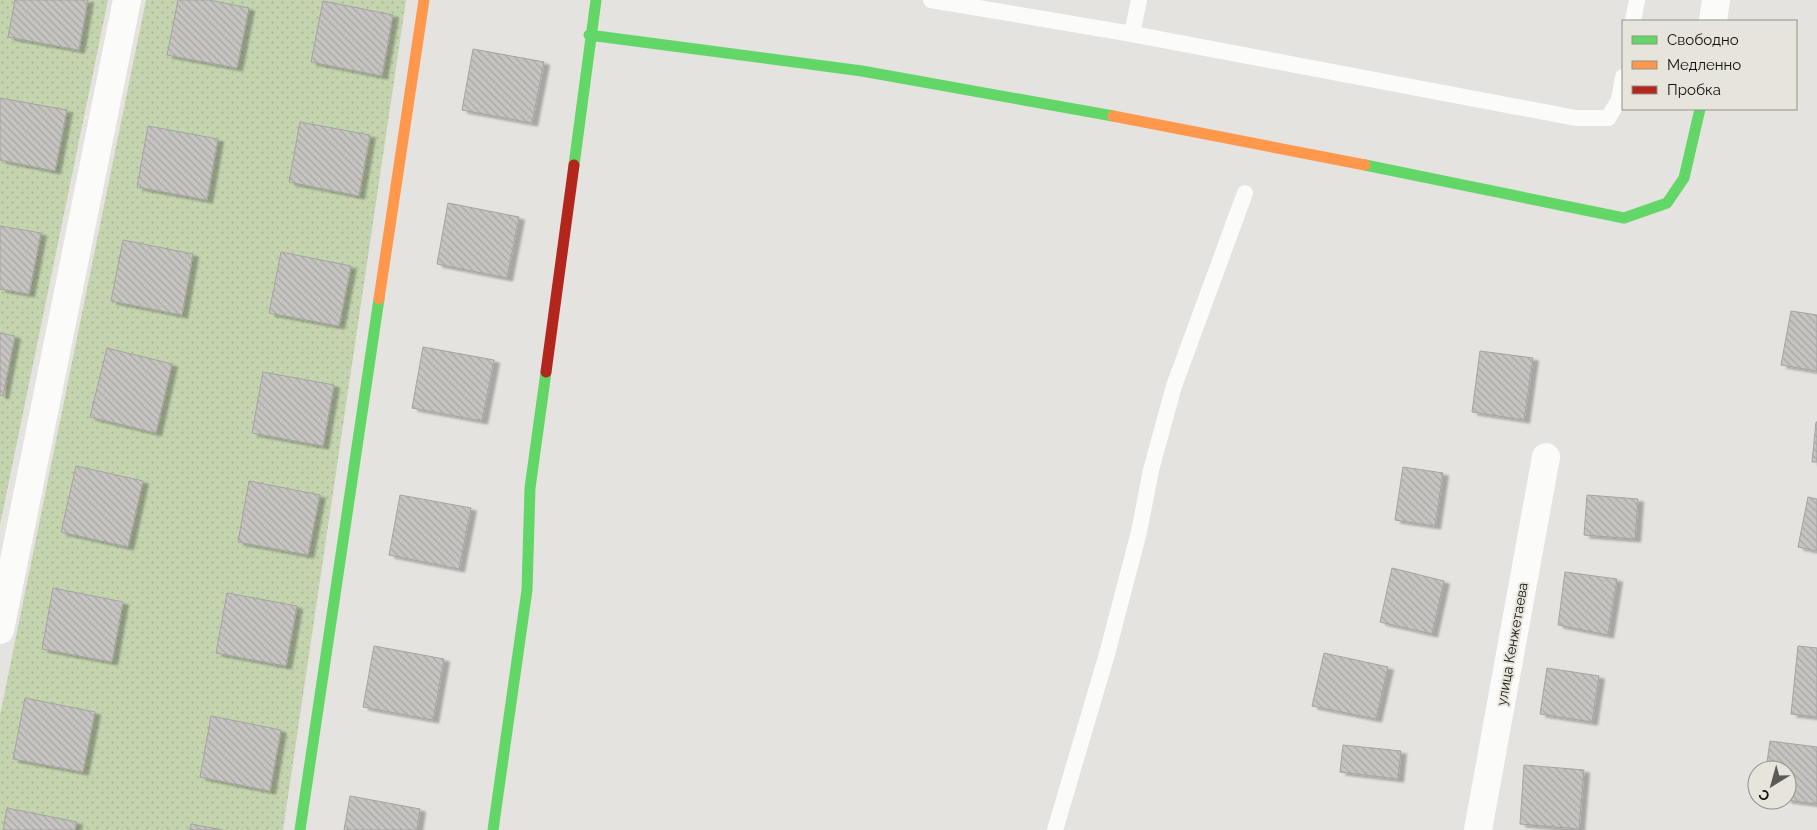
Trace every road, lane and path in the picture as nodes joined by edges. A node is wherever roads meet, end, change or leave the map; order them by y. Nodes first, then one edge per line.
1 (127, 0) edge
2 (424, 0) edge
3 (596, 0) edge
4 (931, 0) edge
5 (1139, 0) edge
6 (1637, 0) edge
7 (1716, 0) edge
8 (1633, 20) edge
9 (1713, 20) edge
10 (1132, 34) junction
11 (590, 35) junction
12 (1622, 83) edge
13 (1700, 110) edge
14 (1245, 193) dead end
15 (1546, 457) dead end
16 (0, 630) edge
17 (300, 830) edge
18 (493, 830) edge
19 (1055, 830) edge
20 (1478, 830) edge

1 - 16 street
2 - 17 street
3 - 11 street
4 - 10 lane
5 - 10 lane
6 - 8 lane
7 - 9 street
10 - 12 lane
11 - 13 street
11 - 18 street
14 - 19 lane
15 - 20 street, улица Кенжетаева

